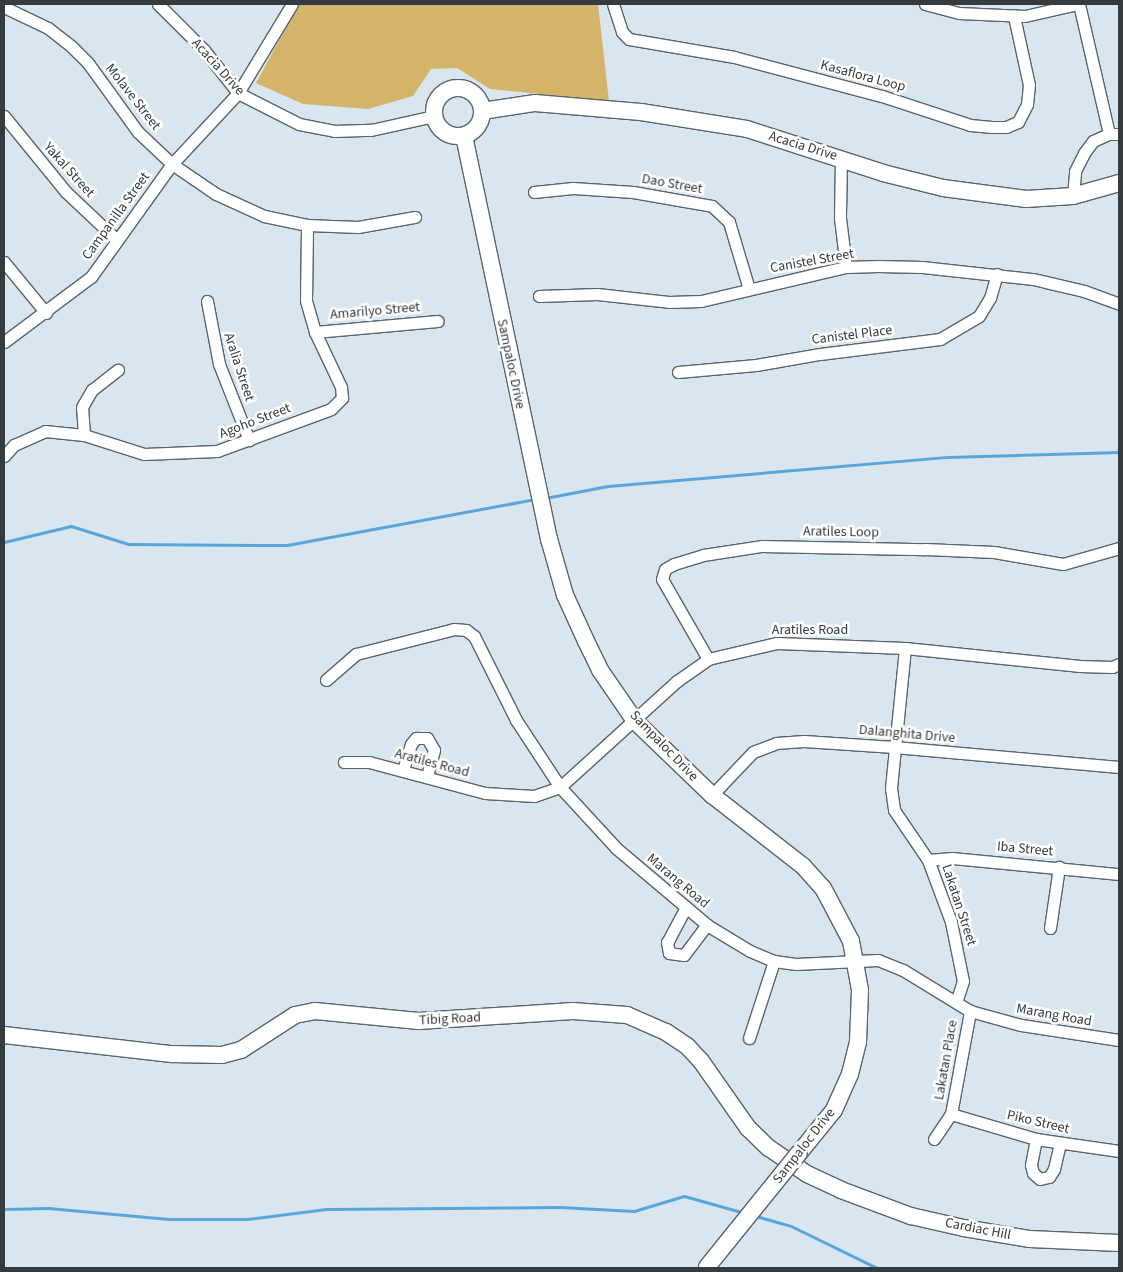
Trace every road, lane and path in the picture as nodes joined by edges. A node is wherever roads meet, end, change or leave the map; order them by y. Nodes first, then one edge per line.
1 (158, 4) edge
2 (292, 4) edge
3 (613, 4) edge
4 (925, 4) edge
5 (1078, 4) edge
6 (4, 7) edge
7 (1014, 16) junction
8 (238, 93) junction
9 (482, 111) junction
10 (4, 116) edge
11 (434, 116) junction
12 (1114, 134) edge
13 (464, 136) junction
14 (841, 158) junction
15 (172, 164) junction
16 (1119, 183) edge
17 (534, 192) dead end
18 (1073, 196) junction
19 (415, 217) dead end
20 (307, 226) junction
21 (117, 240) junction
22 (4, 262) edge
23 (846, 267) junction
24 (997, 274) junction
25 (749, 289) junction
26 (539, 296) dead end
27 (207, 301) dead end
28 (1119, 304) edge
29 (46, 313) junction
30 (438, 321) dead end
31 (315, 332) junction
32 (4, 342) edge
33 (118, 370) dead end
34 (678, 372) dead end
35 (84, 435) junction
36 (249, 440) junction
37 (4, 456) edge
38 (1119, 548) edge
39 (905, 648) junction
40 (708, 659) junction
41 (1119, 664) edge
42 (326, 680) dead end
43 (635, 721) junction
44 (894, 748) junction
45 (344, 762) dead end
46 (1119, 767) edge
47 (403, 770) junction
48 (427, 778) junction
49 (560, 787) junction
50 (712, 795) junction
51 (928, 860) junction
52 (1059, 866) junction
53 (1119, 874) edge
54 (686, 907) junction
55 (707, 925) junction
56 (1050, 928) dead end
57 (857, 960) junction
58 (774, 961) junction
59 (956, 1002) junction
60 (970, 1010) junction
61 (4, 1036) edge
62 (749, 1038) dead end
63 (1119, 1040) edge
64 (951, 1114) junction
65 (934, 1139) dead end
66 (1036, 1139) junction
67 (1060, 1144) junction
68 (1119, 1151) edge
69 (841, 1190) joint
70 (1119, 1243) edge
71 (706, 1268) edge

1 - 8 street, Acacia Drive
2 - 8 street, Campanilla Street
3 - 7 street, Kasaflora Loop
4 - 7 street
5 - 7 street
5 - 12 street
6 - 15 street, Molave Street
8 - 11 street, Acacia Drive
8 - 15 street, Campanilla Street
9 - 11 street
9 - 13 street
9 - 14 street, Acacia Drive
10 - 21 street, Yakal Street
11 - 13 street
12 - 18 street
13 - 43 street, Sampaloc Drive
14 - 18 street, Acacia Drive
14 - 23 street
15 - 20 street, Molave Street
15 - 21 street, Campanilla Street
16 - 18 street, Acacia Drive
17 - 25 street, Dao Street
19 - 20 street, Molave Street
20 - 31 street, Agoho Street
21 - 29 street, Campanilla Street
22 - 29 street
23 - 24 street, Canistel Street
23 - 25 street, Canistel Street
24 - 28 street, Canistel Street
24 - 34 street, Canistel Place
25 - 26 street, Canistel Street
27 - 36 street, Aralia Street
29 - 32 street, Campanilla Street
30 - 31 street, Amarilyo Street
31 - 36 street, Agoho Street
33 - 35 street
35 - 36 street, Agoho Street
35 - 37 street, Agoho Street
38 - 40 street, Aratiles Loop
39 - 40 street, Aratiles Road
39 - 41 street, Aratiles Road
39 - 44 street, Lakatan Street
40 - 43 street, Aratiles Road
42 - 49 street, Marang Road
43 - 49 street, Aratiles Road
43 - 50 street, Sampaloc Drive
44 - 46 street, Dalanghita Drive
44 - 50 street, Dalanghita Drive
44 - 51 street, Lakatan Street
45 - 47 street, Aratiles Road
47 - 48 street, Aratiles Road
47 - 48 street
48 - 49 street, Aratiles Road
49 - 54 street, Marang Road
50 - 57 street, Sampaloc Drive
51 - 52 street, Iba Street
51 - 59 street, Lakatan Street
52 - 53 street, Iba Street
52 - 56 street
54 - 55 street, Marang Road
54 - 55 street
55 - 58 street, Marang Road
57 - 58 street, Marang Road
57 - 59 street, Marang Road
57 - 71 street, Sampaloc Drive, bridge
58 - 62 street
59 - 60 street, Marang Road
60 - 63 street, Marang Road
60 - 64 street, Lakatan Place
61 - 69 street, Tibig Road
64 - 65 street, Lakatan Place
64 - 66 street, Piko Street
66 - 67 street, Piko Street
66 - 67 street
67 - 68 street, Piko Street
69 - 70 street, Cardiac Hill

